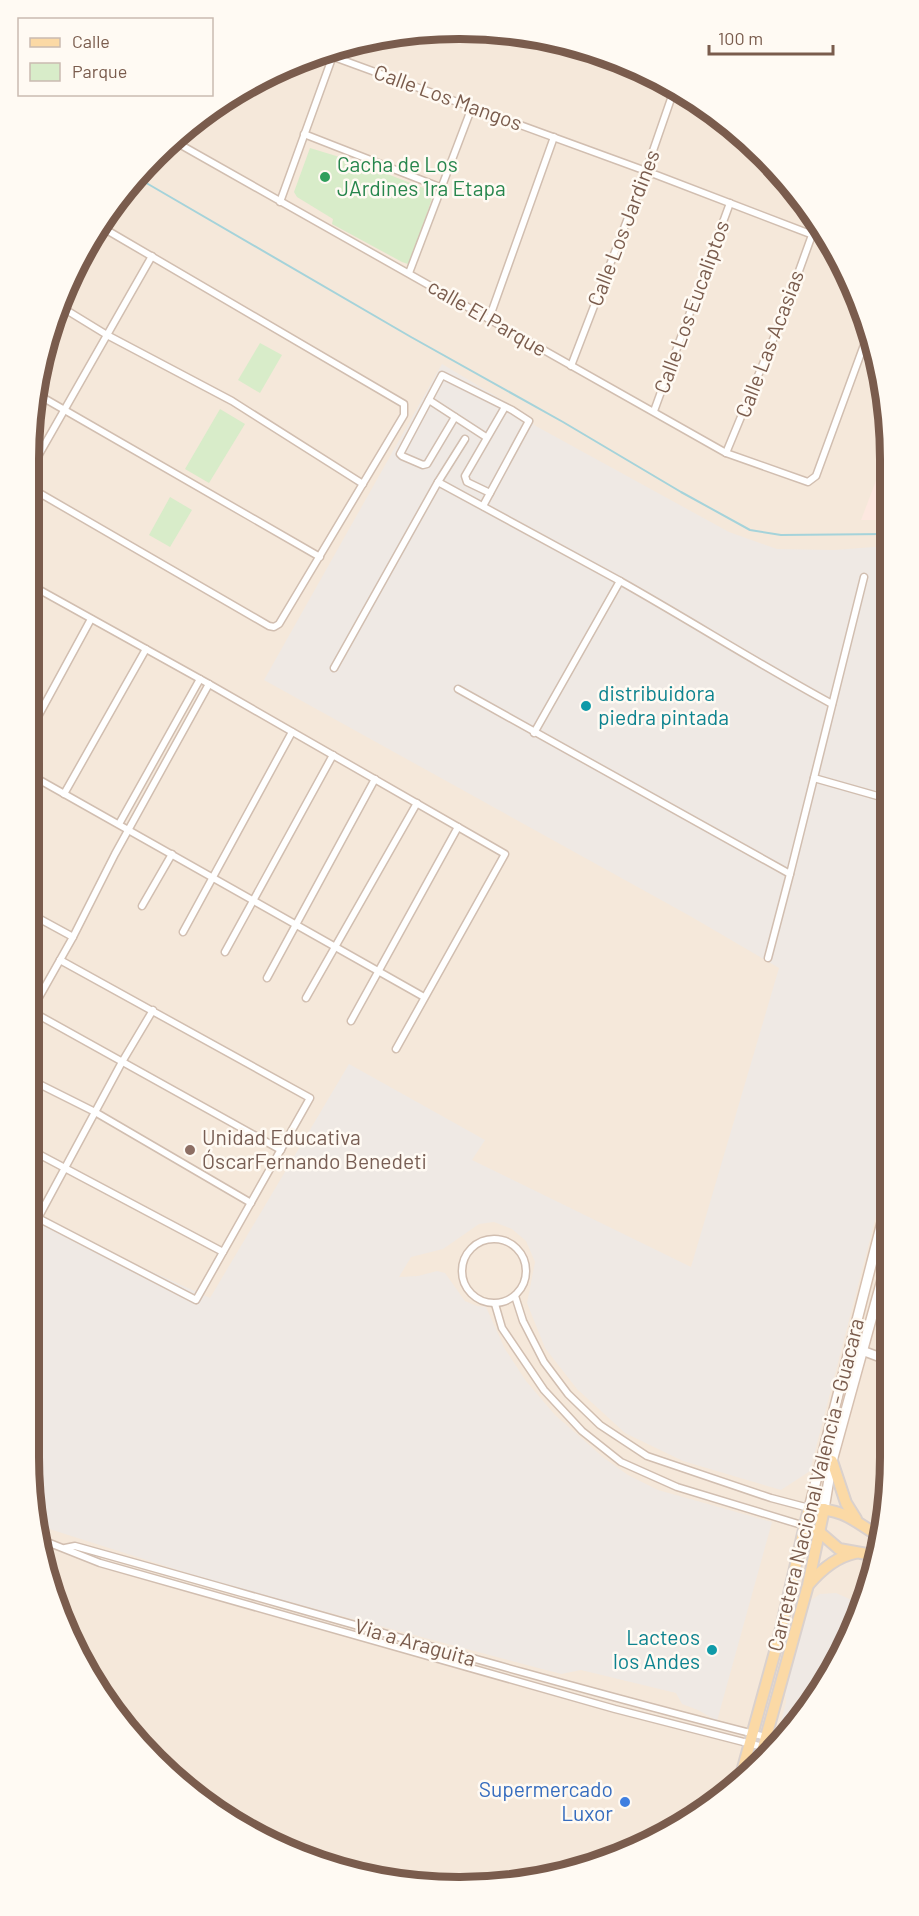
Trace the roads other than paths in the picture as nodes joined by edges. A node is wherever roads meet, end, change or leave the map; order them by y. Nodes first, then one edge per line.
1 (333, 58) edge
2 (336, 58) edge
3 (672, 96) edge
4 (472, 107) junction
5 (304, 134) junction
6 (554, 138) junction
7 (180, 145) edge
8 (642, 170) junction
9 (442, 188) junction
10 (280, 202) junction
11 (730, 203) junction
12 (107, 230) edge
13 (812, 235) junction
14 (816, 236) edge
15 (152, 256) junction
16 (409, 273) junction
17 (67, 310) edge
18 (489, 319) junction
19 (107, 335) junction
20 (864, 345) edge
21 (572, 366) junction
22 (44, 398) edge
23 (429, 400) junction
24 (505, 407) junction
25 (64, 410) junction
26 (654, 411) junction
27 (455, 417) junction
28 (486, 437) junction
29 (465, 439) dead end
30 (39, 453) edge
31 (726, 453) junction
32 (438, 482) junction
33 (363, 484) junction
34 (39, 493) edge
35 (490, 493) junction
36 (483, 506) junction
37 (320, 557) junction
38 (864, 577) dead end
39 (620, 581) junction
40 (39, 591) edge
41 (91, 619) junction
42 (146, 649) junction
43 (334, 668) dead end
44 (200, 679) junction
45 (209, 684) junction
46 (458, 689) dead end
47 (832, 704) junction
48 (39, 713) edge
49 (292, 732) junction
50 (534, 733) junction
51 (333, 755) junction
52 (814, 778) junction
53 (375, 779) junction
54 (39, 780) edge
55 (64, 794) junction
56 (880, 797) edge
57 (417, 803) junction
58 (119, 824) junction
59 (458, 827) junction
60 (128, 830) junction
61 (172, 854) junction
62 (790, 874) junction
63 (214, 878) junction
64 (253, 900) junction
65 (142, 906) dead end
66 (39, 919) edge
67 (296, 924) junction
68 (183, 932) dead end
69 (73, 938) junction
70 (336, 947) junction
71 (225, 952) dead end
72 (768, 958) dead end
73 (60, 960) junction
74 (378, 971) junction
75 (267, 978) dead end
76 (39, 995) edge
77 (424, 997) junction
78 (306, 998) dead end
79 (153, 1010) junction
80 (39, 1013) edge
81 (351, 1021) dead end
82 (396, 1049) dead end
83 (122, 1062) junction
84 (39, 1085) edge
85 (94, 1113) junction
86 (281, 1150) junction
87 (39, 1154) edge
88 (64, 1167) junction
89 (250, 1203) junction
90 (39, 1216) edge
91 (39, 1219) edge
92 (880, 1230) edge
93 (223, 1252) junction
94 (880, 1285) edge
95 (515, 1296) junction
96 (495, 1304) junction
97 (850, 1346) junction
98 (861, 1350) junction
99 (880, 1357) edge
100 (832, 1461) junction
101 (808, 1508) junction
102 (824, 1509) junction
103 (856, 1520) junction
104 (805, 1526) junction
105 (820, 1531) junction
106 (873, 1532) edge
107 (48, 1542) edge
108 (65, 1548) junction
109 (861, 1552) junction
110 (869, 1554) edge
111 (808, 1585) junction
112 (750, 1738) junction
113 (764, 1742) junction
114 (762, 1748) edge
115 (743, 1767) edge

1 - 5 street, Calle Los Mangos
2 - 4 street, Calle Los Mangos
3 - 8 street, Calle Los Jardines
4 - 6 street, Calle Los Mangos
4 - 9 street
5 - 9 street
5 - 10 street, Calle Los Mangos
6 - 8 street, Calle Los Mangos
6 - 18 street
7 - 10 street, calle El Parque
8 - 11 street
8 - 21 street, Calle Los Jardines
9 - 16 street
10 - 16 street, calle El Parque
11 - 13 street
11 - 26 street, Calle Los Eucaliptos
12 - 15 street
13 - 14 street
13 - 31 street, Calle Las Acasias
15 - 19 street
15 - 33 street
16 - 18 street, calle El Parque
17 - 19 street
18 - 21 street, calle El Parque
19 - 25 street
19 - 33 street
20 - 31 street, calle El Parque
21 - 26 street, calle El Parque
22 - 25 street
23 - 24 street
23 - 27 street
23 - 27 street
24 - 28 street
24 - 35 street
25 - 30 street
25 - 37 street
26 - 31 street, calle El Parque
27 - 28 street
28 - 35 street
29 - 32 street
32 - 36 street
32 - 43 street
33 - 37 street
34 - 37 street
35 - 36 street
36 - 39 street
38 - 47 street
39 - 47 street
39 - 50 street
40 - 41 street
41 - 42 street
41 - 48 street
42 - 44 street
42 - 55 street
44 - 45 street
44 - 58 street
45 - 49 street
45 - 60 street
46 - 50 street
47 - 52 street
49 - 51 street
49 - 63 street
50 - 62 street
51 - 53 street
51 - 64 street
52 - 56 street
52 - 62 street
53 - 57 street
53 - 67 street
54 - 55 street
55 - 58 street
57 - 59 street
57 - 70 street
58 - 60 street
59 - 74 street
59 - 77 street
60 - 61 street
60 - 69 street
61 - 63 street
61 - 65 street
62 - 72 street
63 - 64 street
63 - 68 street
64 - 67 street
64 - 71 street
66 - 69 street
67 - 70 street
67 - 75 street
69 - 73 street
70 - 74 street
70 - 78 street
73 - 76 street
73 - 79 street
74 - 77 street
74 - 81 street
77 - 82 street
79 - 83 street
79 - 86 street
80 - 83 street
83 - 85 street
83 - 86 street
84 - 85 street
85 - 88 street
85 - 89 street
86 - 89 street
87 - 88 street
88 - 90 street
88 - 93 street
89 - 93 street
91 - 93 street
92 - 97 main road, Carretera Nacional Valencia - Guacara
94 - 98 main road, Carretera Nacional Valencia - Guacara
95 - 96 street
95 - 96 street
95 - 101 street
96 - 104 street
97 - 98 street
97 - 101 main road, Carretera Nacional Valencia - Guacara
98 - 99 street
98 - 100 main road, Carretera Nacional Valencia - Guacara
100 - 102 main road, Carretera Nacional Valencia - Guacara
100 - 103 main road
101 - 102 main road
101 - 104 main road, Carretera Nacional Valencia - Guacara
102 - 103 main road
102 - 105 main road, Carretera Nacional Valencia - Guacara
103 - 106 main road
104 - 105 main road
104 - 112 main road, Carretera Nacional Valencia - Guacara
105 - 109 main road
105 - 111 main road, Carretera Nacional Valencia - Guacara
107 - 108 street, Via a Araguita
108 - 112 street, Via a Araguita
108 - 112 street, Via a Araguita
109 - 110 main road
109 - 111 main road
111 - 113 main road, Carretera Nacional Valencia - Guacara
112 - 113 street, Via a Araguita
112 - 115 main road, Carretera Nacional Valencia - Guacara
113 - 114 main road, Carretera Nacional Valencia - Guacara

